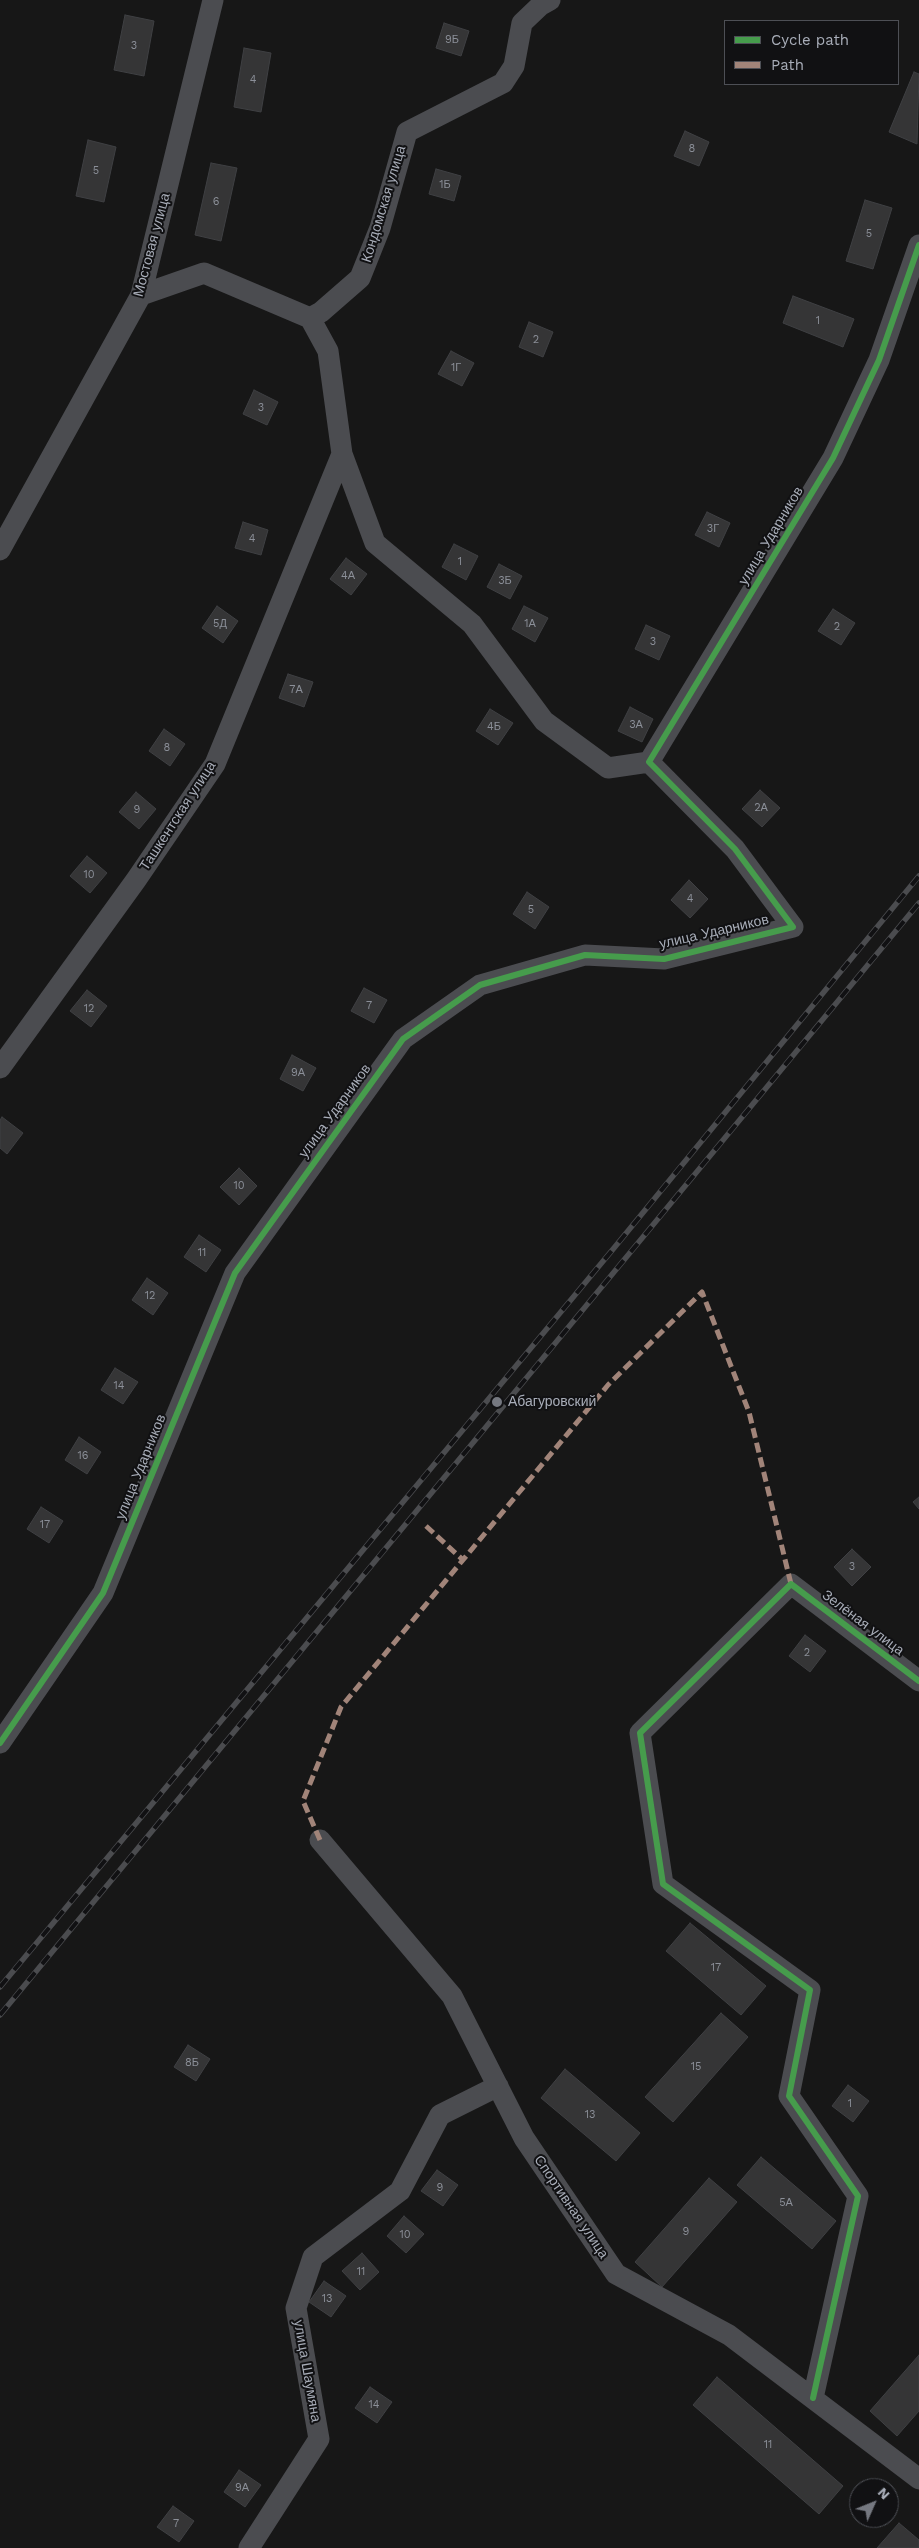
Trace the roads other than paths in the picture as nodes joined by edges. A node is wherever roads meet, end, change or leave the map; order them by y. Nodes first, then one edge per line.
1 (213, 0) edge
2 (550, 0) edge
3 (919, 245) edge
4 (141, 296) junction
5 (310, 318) junction
6 (342, 454) junction
7 (0, 550) edge
8 (649, 762) junction
9 (0, 1068) edge
10 (919, 1681) edge
11 (0, 1743) edge
12 (320, 1840) dead end
13 (498, 2086) junction
14 (812, 2398) junction
15 (919, 2480) edge
16 (250, 2548) edge

1 - 4 street, Мостовая улица
2 - 5 street, Кондомская улица
3 - 8 street, улица Ударников
4 - 5 street
4 - 7 street, Мостовая улица
5 - 6 street
6 - 8 street
6 - 9 street, Ташкентская улица
8 - 11 street, улица Ударников
10 - 14 street, Зелёная улица
12 - 13 street, Спортивная улица
13 - 14 street, Спортивная улица
13 - 16 street, улица Шаумяна
14 - 15 street, Спортивная улица

